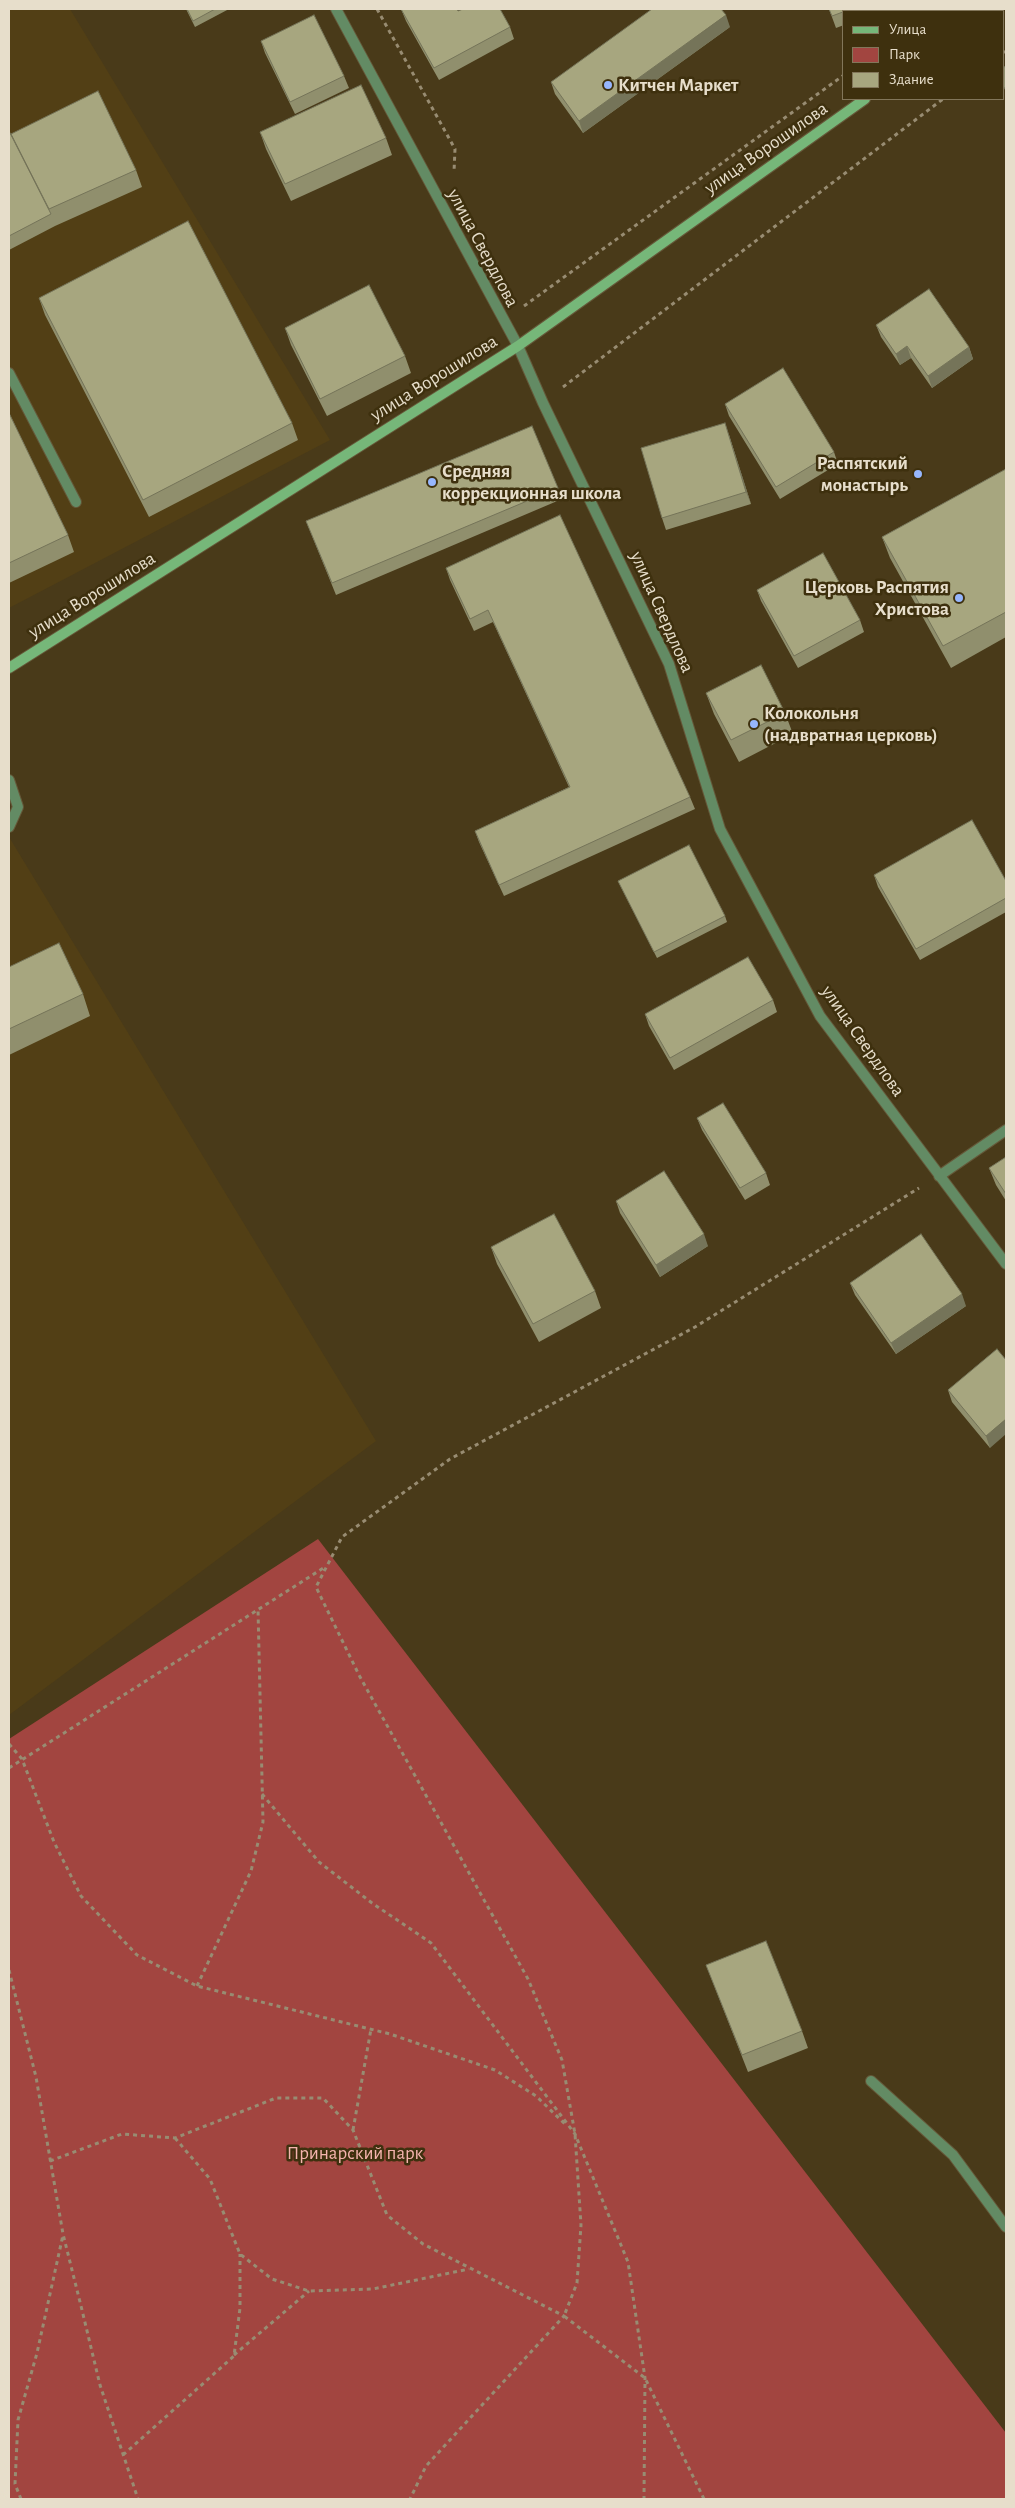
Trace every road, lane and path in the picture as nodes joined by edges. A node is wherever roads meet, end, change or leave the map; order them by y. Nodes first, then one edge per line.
1 (336, 9) edge
2 (376, 9) edge
3 (842, 76) edge
4 (864, 100) edge
5 (942, 100) edge
6 (454, 178) dead end
7 (502, 321) junction
8 (518, 346) junction
9 (9, 373) edge
10 (543, 403) junction
11 (76, 502) dead end
12 (9, 668) edge
13 (9, 780) edge
14 (9, 827) edge
15 (1006, 1130) edge
16 (939, 1176) junction
17 (1006, 1264) edge
18 (327, 1566) junction
19 (258, 1610) junction
20 (9, 1744) edge
21 (22, 1760) junction
22 (9, 1768) edge
23 (262, 1794) junction
24 (9, 1970) edge
25 (197, 1986) junction
26 (371, 2029) junction
27 (871, 2081) dead end
28 (352, 2130) junction
29 (575, 2134) junction
30 (175, 2138) junction
31 (50, 2161) junction
32 (1006, 2227) edge
33 (63, 2234) junction
34 (240, 2254) junction
35 (470, 2269) junction
36 (309, 2291) junction
37 (564, 2316) junction
38 (234, 2356) junction
39 (645, 2378) junction
40 (123, 2455) junction
41 (21, 2499) edge
42 (138, 2499) edge
43 (410, 2499) edge
44 (644, 2499) edge
45 (704, 2499) edge

1 - 7 street, улица Свердлова
2 - 6 path
3 - 7 path
4 - 8 main road, улица Ворошилова
5 - 10 path
7 - 8 street, улица Свердлова
8 - 10 street, улица Свердлова
8 - 12 main road, улица Ворошилова
9 - 11 street
10 - 16 street, улица Свердлова
13 - 14 street
15 - 16 street
16 - 17 street, улица Свердлова
16 - 18 path
18 - 19 path
18 - 29 path
19 - 21 path
19 - 23 path
20 - 21 path
21 - 22 path
21 - 25 path
23 - 25 path
23 - 29 path
24 - 31 path
25 - 26 path
26 - 28 path
26 - 29 path
27 - 32 street
28 - 30 path
28 - 35 path
29 - 37 path
29 - 39 path
30 - 31 path
30 - 34 path
31 - 33 path
33 - 40 path
33 - 41 path
34 - 36 path
34 - 38 path
35 - 36 path
35 - 37 path
36 - 38 path
37 - 39 path
37 - 43 path
38 - 40 path
39 - 44 path
39 - 45 path
40 - 42 path

